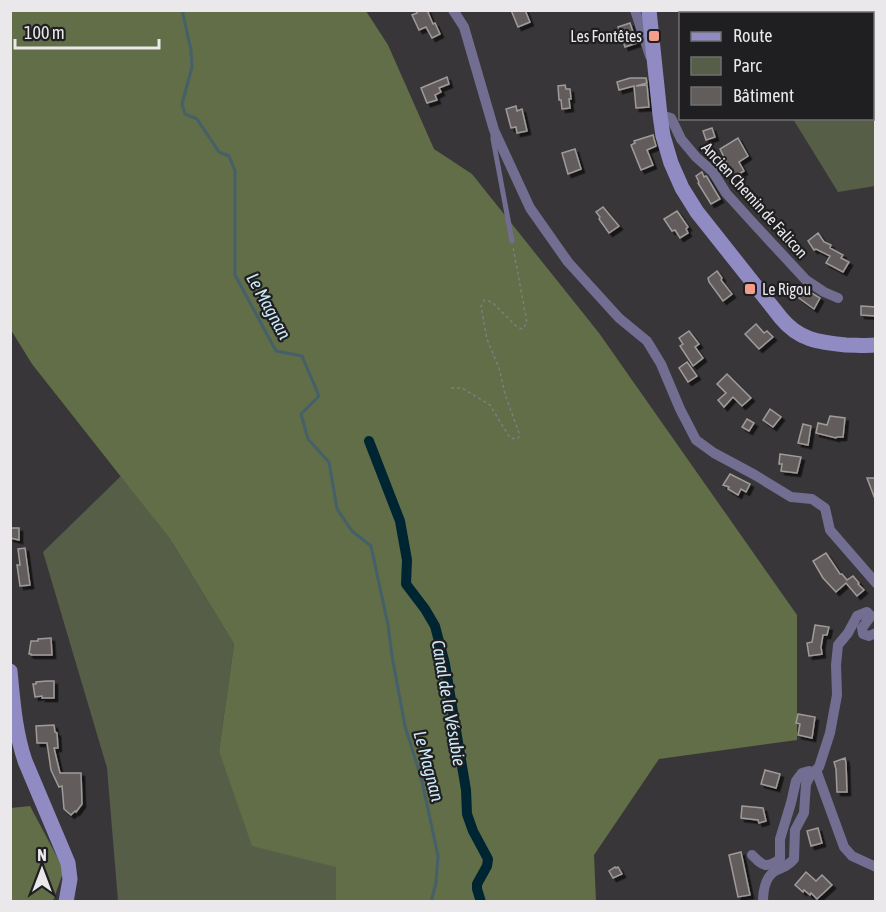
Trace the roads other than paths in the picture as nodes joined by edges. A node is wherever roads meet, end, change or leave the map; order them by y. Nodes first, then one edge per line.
1 (453, 10) edge
2 (635, 10) edge
3 (649, 10) edge
4 (655, 62) junction
5 (660, 115) junction
6 (494, 130) junction
7 (512, 241) road end
8 (838, 298) dead end
9 (876, 345) edge
10 (876, 583) edge
11 (876, 633) edge
12 (10, 671) edge
13 (815, 771) junction
14 (752, 855) dead end
15 (876, 867) edge
16 (66, 902) edge
17 (763, 902) edge

1 - 6 street
2 - 4 street
3 - 4 street
4 - 5 street
5 - 8 street, Ancien Chemin de Falicon
5 - 9 street
6 - 7 lane
6 - 10 street
11 - 13 street
12 - 16 street
13 - 14 street
13 - 15 street
13 - 17 street

